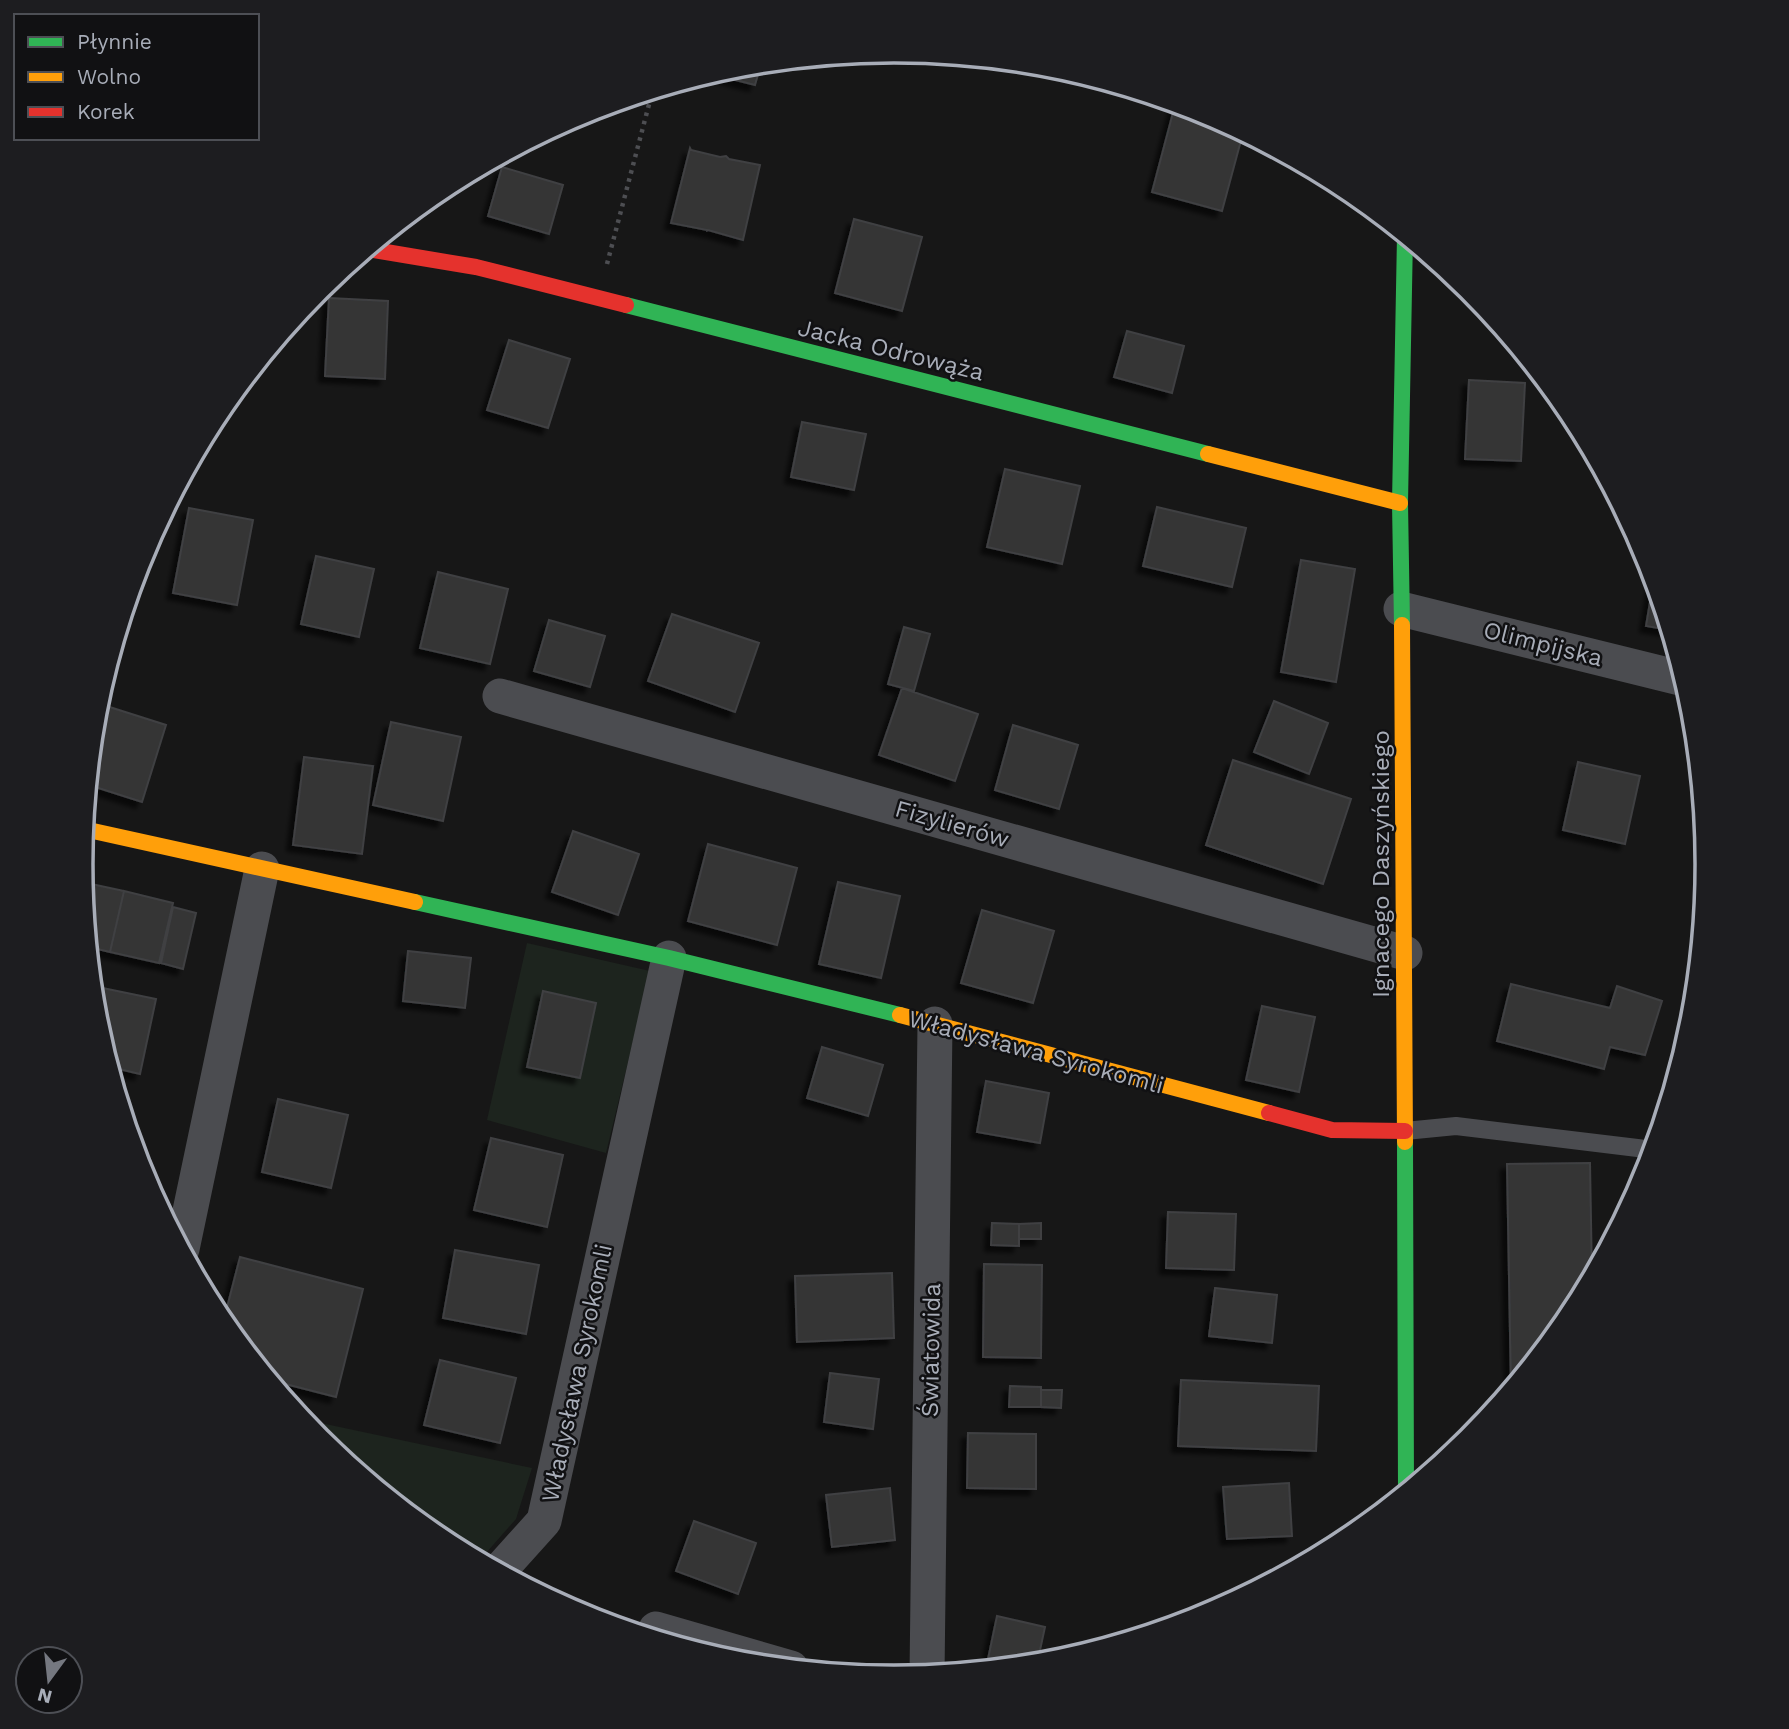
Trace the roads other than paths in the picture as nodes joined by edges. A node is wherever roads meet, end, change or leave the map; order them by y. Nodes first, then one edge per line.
1 (1405, 247) edge
2 (380, 251) edge
3 (1400, 503) junction
4 (1401, 609) junction
5 (1674, 676) edge
6 (500, 695) dead end
7 (94, 831) edge
8 (262, 869) junction
9 (1405, 953) junction
10 (669, 958) junction
11 (935, 1024) junction
12 (1405, 1131) junction
13 (1643, 1149) edge
14 (185, 1236) edge
15 (1406, 1481) edge
16 (504, 1564) edge
17 (656, 1629) dead end
18 (706, 1644) edge
19 (928, 1665) edge

1 - 3 street, Ignacego Daszyńskiego
2 - 3 street, Jacka Odrowąża
3 - 4 street, Ignacego Daszyńskiego
4 - 5 street, Olimpijska
4 - 9 street, Ignacego Daszyńskiego
6 - 9 street, Fizylierów
7 - 8 street, Władysława Syrokomli
8 - 10 street, Władysława Syrokomli
8 - 14 street
9 - 12 street, Ignacego Daszyńskiego
10 - 11 street, Władysława Syrokomli
10 - 16 street, Władysława Syrokomli
11 - 12 street, Władysława Syrokomli
11 - 19 street, Światowida
12 - 13 lane
12 - 15 street, Ignacego Daszyńskiego
17 - 18 street

